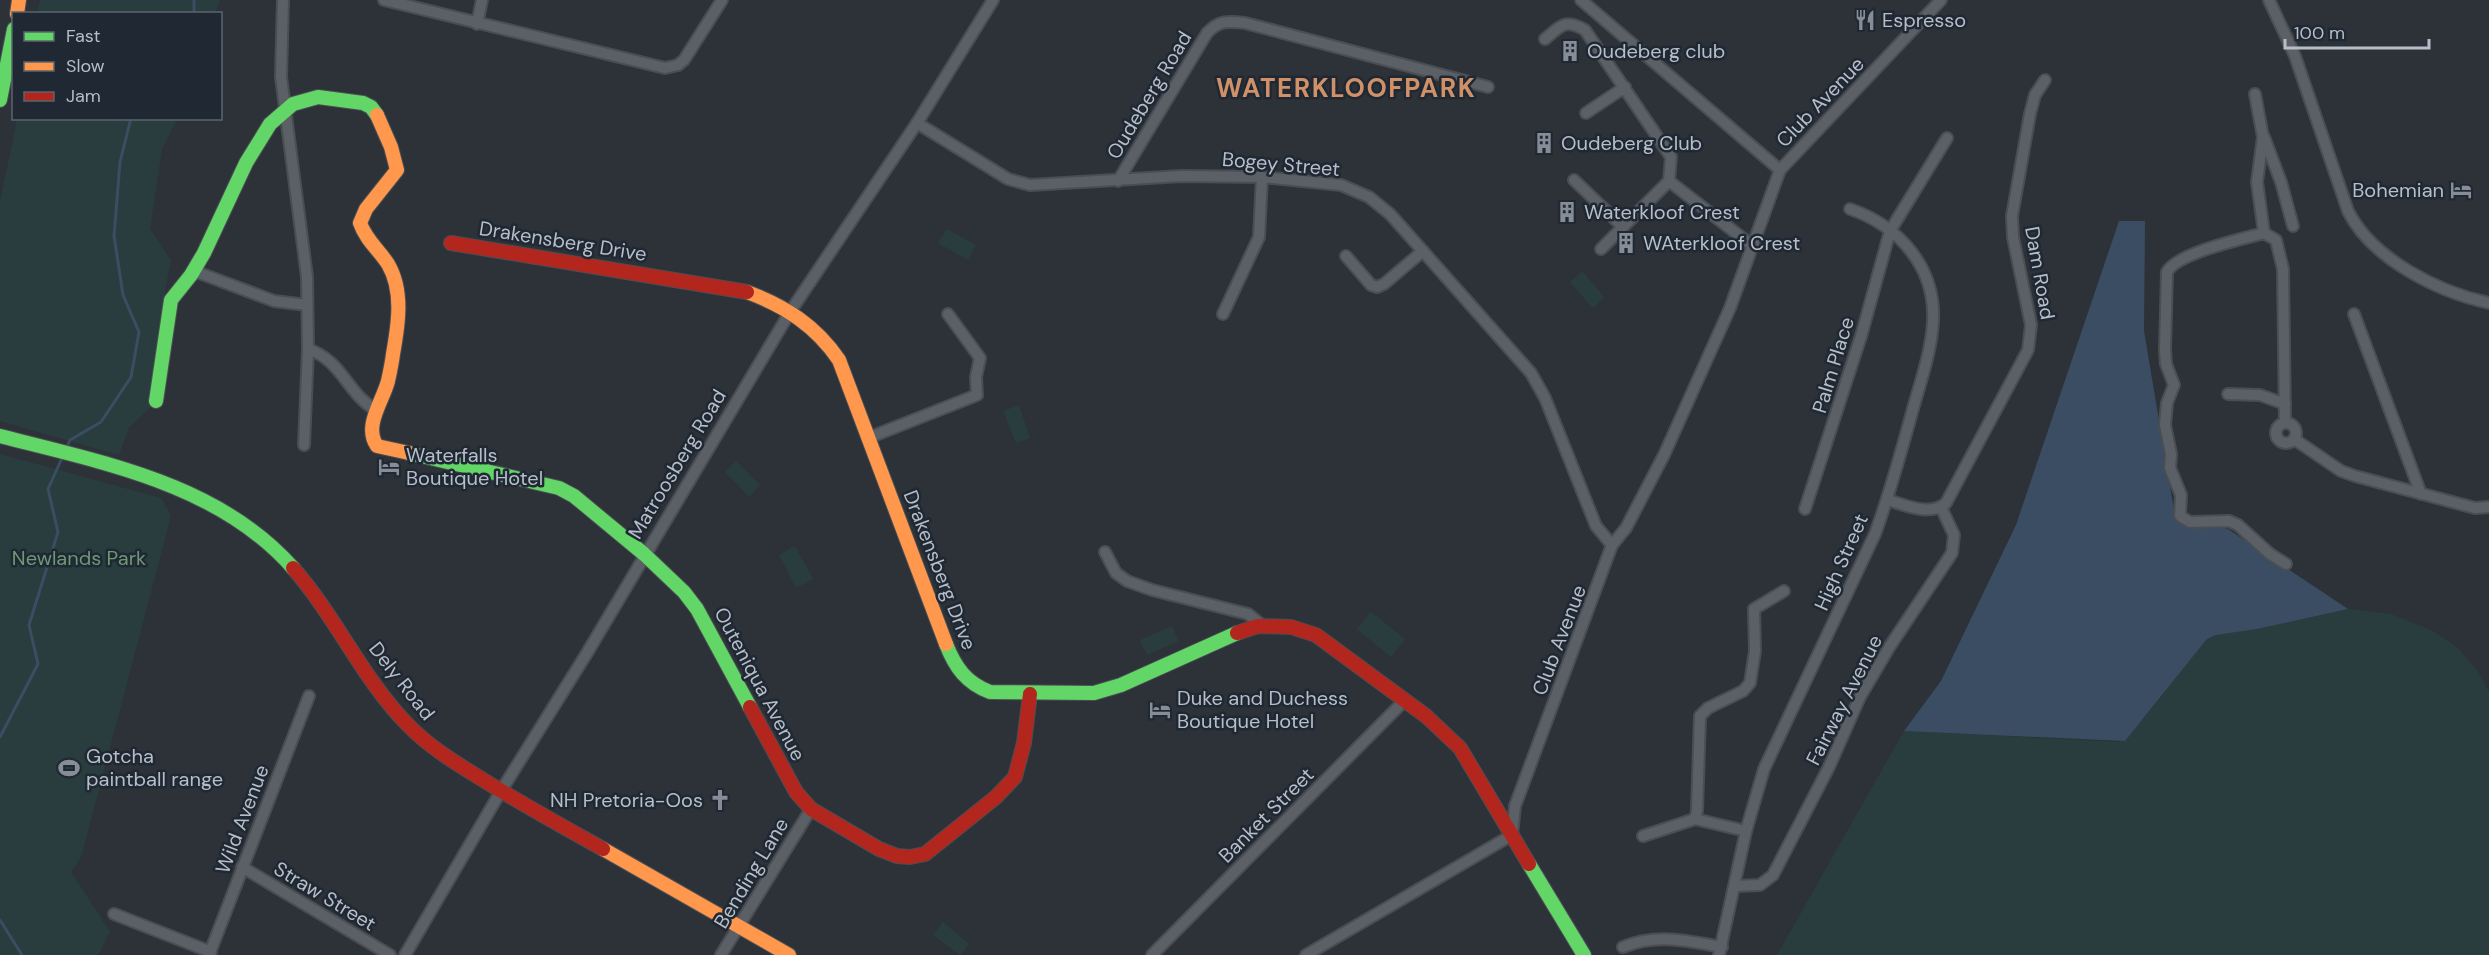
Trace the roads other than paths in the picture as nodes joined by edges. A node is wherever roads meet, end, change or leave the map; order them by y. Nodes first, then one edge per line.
1 (283, 0) edge
2 (384, 0) edge
3 (482, 0) edge
4 (722, 0) edge
5 (993, 0) edge
6 (1581, 0) edge
7 (1941, 0) edge
8 (2269, 0) edge
9 (477, 24) junction
10 (12, 39) edge
11 (1545, 39) dead end
12 (2045, 80) dead end
13 (1488, 87) dead end
14 (1625, 87) junction
15 (2255, 94) dead end
16 (0, 100) edge
17 (285, 108) junction
18 (1586, 113) dead end
19 (918, 123) junction
20 (2264, 137) junction
21 (1947, 138) dead end
22 (1780, 170) junction
23 (1262, 177) junction
24 (1574, 180) dead end
25 (1118, 181) junction
26 (1669, 181) junction
27 (1850, 209) dead end
28 (1622, 226) junction
29 (2293, 226) dead end
30 (1890, 231) junction
31 (2264, 233) junction
32 (451, 243) dead end
33 (1754, 247) junction
34 (1601, 249) dead end
35 (1423, 250) junction
36 (1346, 256) dead end
37 (194, 271) junction
38 (2489, 303) edge
39 (308, 304) junction
40 (790, 312) junction
41 (948, 314) dead end
42 (1223, 314) dead end
43 (2354, 314) dead end
44 (308, 349) junction
45 (2228, 394) dead end
46 (156, 401) dead end
47 (2285, 404) junction
48 (376, 410) junction
49 (2285, 422) junction
50 (0, 436) edge
51 (868, 438) junction
52 (2294, 440) junction
53 (304, 445) dead end
54 (2421, 494) junction
55 (1888, 500) junction
56 (1941, 507) junction
57 (2489, 507) edge
58 (1805, 509) dead end
59 (1612, 545) junction
60 (1105, 552) dead end
61 (644, 554) junction
62 (2286, 564) dead end
63 (1784, 591) dead end
64 (1263, 626) junction
65 (1030, 694) junction
66 (309, 696) dead end
67 (1405, 700) junction
68 (501, 791) junction
69 (1490, 798) junction
70 (1515, 806) junction
71 (811, 809) junction
72 (1695, 819) junction
73 (1746, 831) junction
74 (1512, 835) junction
75 (1642, 836) dead end
76 (242, 867) junction
77 (1735, 886) junction
78 (114, 915) dead end
79 (739, 927) junction
80 (1623, 947) dead end
81 (1720, 951) edge
82 (210, 953) edge
83 (390, 955) edge
84 (405, 955) edge
85 (721, 955) edge
86 (789, 955) edge
87 (1152, 955) edge
88 (1306, 955) edge
89 (1584, 955) edge

1 - 17 street
2 - 9 street
3 - 9 street
4 - 9 street
5 - 19 street, Matroosberg Road
6 - 22 street
7 - 22 street, Club Avenue
8 - 38 street
10 - 16 main road
11 - 14 street
12 - 56 street, Dam Road
13 - 25 street, Oudeberg Road
14 - 18 street
14 - 26 street
15 - 20 street
17 - 37 main road
17 - 39 street
17 - 48 main road
19 - 25 street, Bogey Street
19 - 40 street, Matroosberg Road
20 - 29 street
20 - 31 street
21 - 30 street, Palm Place
22 - 33 street, Club Avenue
23 - 25 street, Bogey Street
23 - 35 street, Bogey Street
23 - 42 street
24 - 28 street
26 - 28 street
26 - 33 street
27 - 30 street, High Street
28 - 34 street
30 - 55 street, High Street
30 - 58 street, Palm Place
31 - 47 street
31 - 62 street
32 - 40 main road, Drakensberg Drive
33 - 59 street, Club Avenue
35 - 36 street
35 - 59 street, Bogey Street
37 - 39 street
37 - 46 main road
39 - 44 street
40 - 51 main road, Drakensberg Drive
40 - 61 street, Matroosberg Road
41 - 51 street
43 - 54 street
44 - 48 street
44 - 53 street
45 - 47 street
47 - 49 street
48 - 61 main road, Outeniqua Avenue
49 - 52 street
49 - 52 street
50 - 68 main road, Dely Road
51 - 65 main road, Drakensberg Drive
52 - 54 street
54 - 57 street
55 - 56 street
55 - 73 street, High Street
56 - 77 street, Fairway Avenue
59 - 70 street, Club Avenue
60 - 64 street
61 - 68 street, Matroosberg Road
61 - 71 main road, Outeniqua Avenue
63 - 72 street
64 - 65 main road, Drakensberg Drive
64 - 67 main road, Drakensberg Drive
65 - 71 main road, Outeniqua Avenue
66 - 76 street, Wild Avenue
67 - 69 main road, Drakensberg Drive
67 - 87 street, Banket Street
68 - 79 main road, Dely Road
68 - 84 street, Matroosberg Road
69 - 70 street
69 - 74 main road, Drakensberg Drive
70 - 74 street, Club Avenue
71 - 79 street, Bending Lane
72 - 73 street
72 - 75 street
73 - 77 street, High Street
74 - 88 street
74 - 89 main road, Drakensberg Drive
76 - 82 street, Wild Avenue
76 - 83 street, Straw Street
77 - 81 street, High Street
78 - 82 street
79 - 85 street, Bending Lane
79 - 86 main road, Dely Road
80 - 81 street

